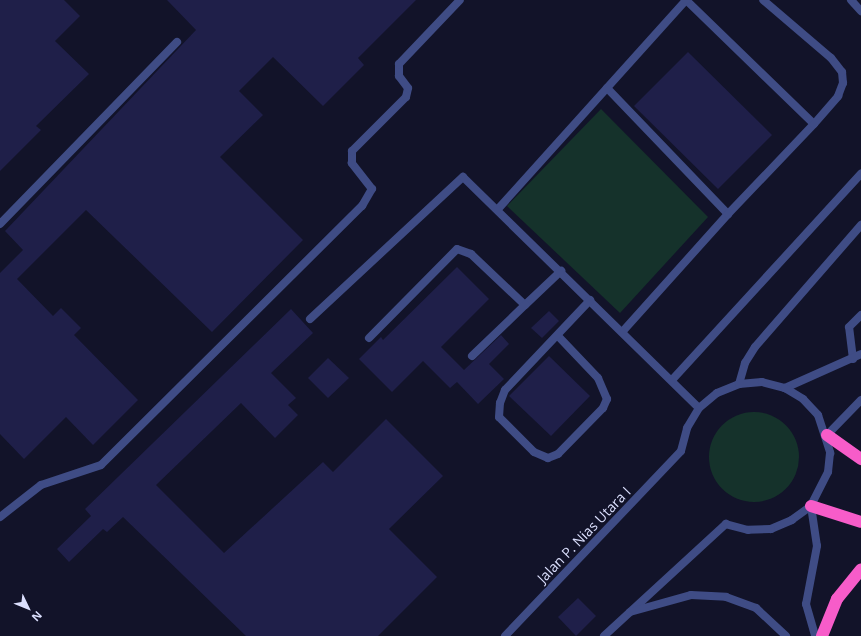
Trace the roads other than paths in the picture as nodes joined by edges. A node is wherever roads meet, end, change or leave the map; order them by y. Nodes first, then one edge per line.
1 (460, 0) edge
2 (686, 0) edge
3 (763, 0) edge
4 (851, 0) edge
5 (861, 11) edge
6 (177, 42) dead end
7 (607, 88) junction
8 (814, 124) junction
9 (861, 174) edge
10 (498, 209) junction
11 (728, 214) junction
12 (0, 224) edge
13 (861, 225) edge
14 (561, 271) junction
15 (590, 300) junction
16 (525, 305) junction
17 (861, 315) edge
18 (310, 319) dead end
19 (622, 331) junction
20 (558, 336) junction
21 (369, 338) dead end
22 (861, 354) edge
23 (472, 356) dead end
24 (853, 359) junction
25 (672, 380) junction
26 (739, 384) junction
27 (785, 388) junction
28 (861, 400) edge
29 (699, 408) junction
30 (827, 435) junction
31 (861, 459) edge
32 (811, 506) junction
33 (0, 517) edge
34 (861, 522) edge
35 (861, 569) edge
36 (630, 612) junction
37 (505, 636) edge
38 (604, 636) edge
39 (786, 636) edge
40 (814, 636) edge
41 (822, 636) edge

1 - 33 street
2 - 7 street
2 - 8 street
3 - 8 street
4 - 5 street
6 - 12 street
7 - 10 street
7 - 11 street
8 - 11 street
9 - 25 street
10 - 14 street
10 - 18 street
11 - 19 street
13 - 26 street
14 - 15 street
14 - 16 street
15 - 19 street
15 - 20 street
16 - 21 street
16 - 23 street
17 - 24 street
19 - 25 street
20 - 20 street
22 - 24 street
24 - 27 street
25 - 29 street
26 - 27 street
26 - 29 street
27 - 30 street
28 - 30 street
29 - 37 street, Jalan P. Nias Utara I
30 - 31 highway
30 - 32 street
32 - 34 highway
32 - 36 street
32 - 40 street
35 - 41 highway
36 - 38 street
36 - 39 street

